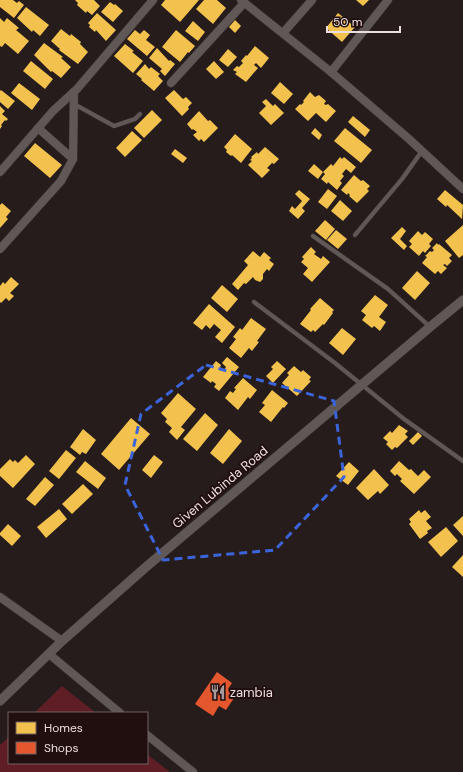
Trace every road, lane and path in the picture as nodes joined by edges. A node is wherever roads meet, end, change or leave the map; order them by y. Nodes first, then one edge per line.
1 (152, 0) edge
2 (312, 0) edge
3 (388, 0) edge
4 (242, 2) edge
5 (283, 33) junction
6 (331, 72) junction
7 (171, 83) dead end
8 (74, 92) junction
9 (74, 104) junction
10 (140, 114) dead end
11 (38, 128) junction
12 (423, 151) junction
13 (73, 159) junction
14 (0, 172) edge
15 (463, 189) edge
16 (355, 235) dead end
17 (313, 236) dead end
18 (0, 249) edge
19 (463, 300) edge
20 (254, 302) dead end
21 (430, 327) junction
22 (361, 385) junction
23 (463, 461) edge
24 (0, 597) edge
25 (62, 641) junction
26 (49, 654) junction
27 (0, 701) edge
28 (119, 712) edge
29 (148, 736) edge
30 (193, 772) edge

1 - 8 street
2 - 5 street
3 - 6 street
4 - 5 street
4 - 7 street
5 - 6 street
6 - 12 street
8 - 9 street
8 - 11 street
9 - 10 lane
9 - 13 street
11 - 13 street
11 - 14 street
12 - 15 street
12 - 16 lane
13 - 18 street
17 - 21 lane
19 - 21 street, Given Lubinda Road
20 - 22 lane
21 - 22 street, Given Lubinda Road
22 - 23 lane
22 - 25 street, Given Lubinda Road
24 - 25 street
25 - 26 street, Given Lubinda Road
26 - 27 street, Given Lubinda Road
26 - 28 street
29 - 30 street

